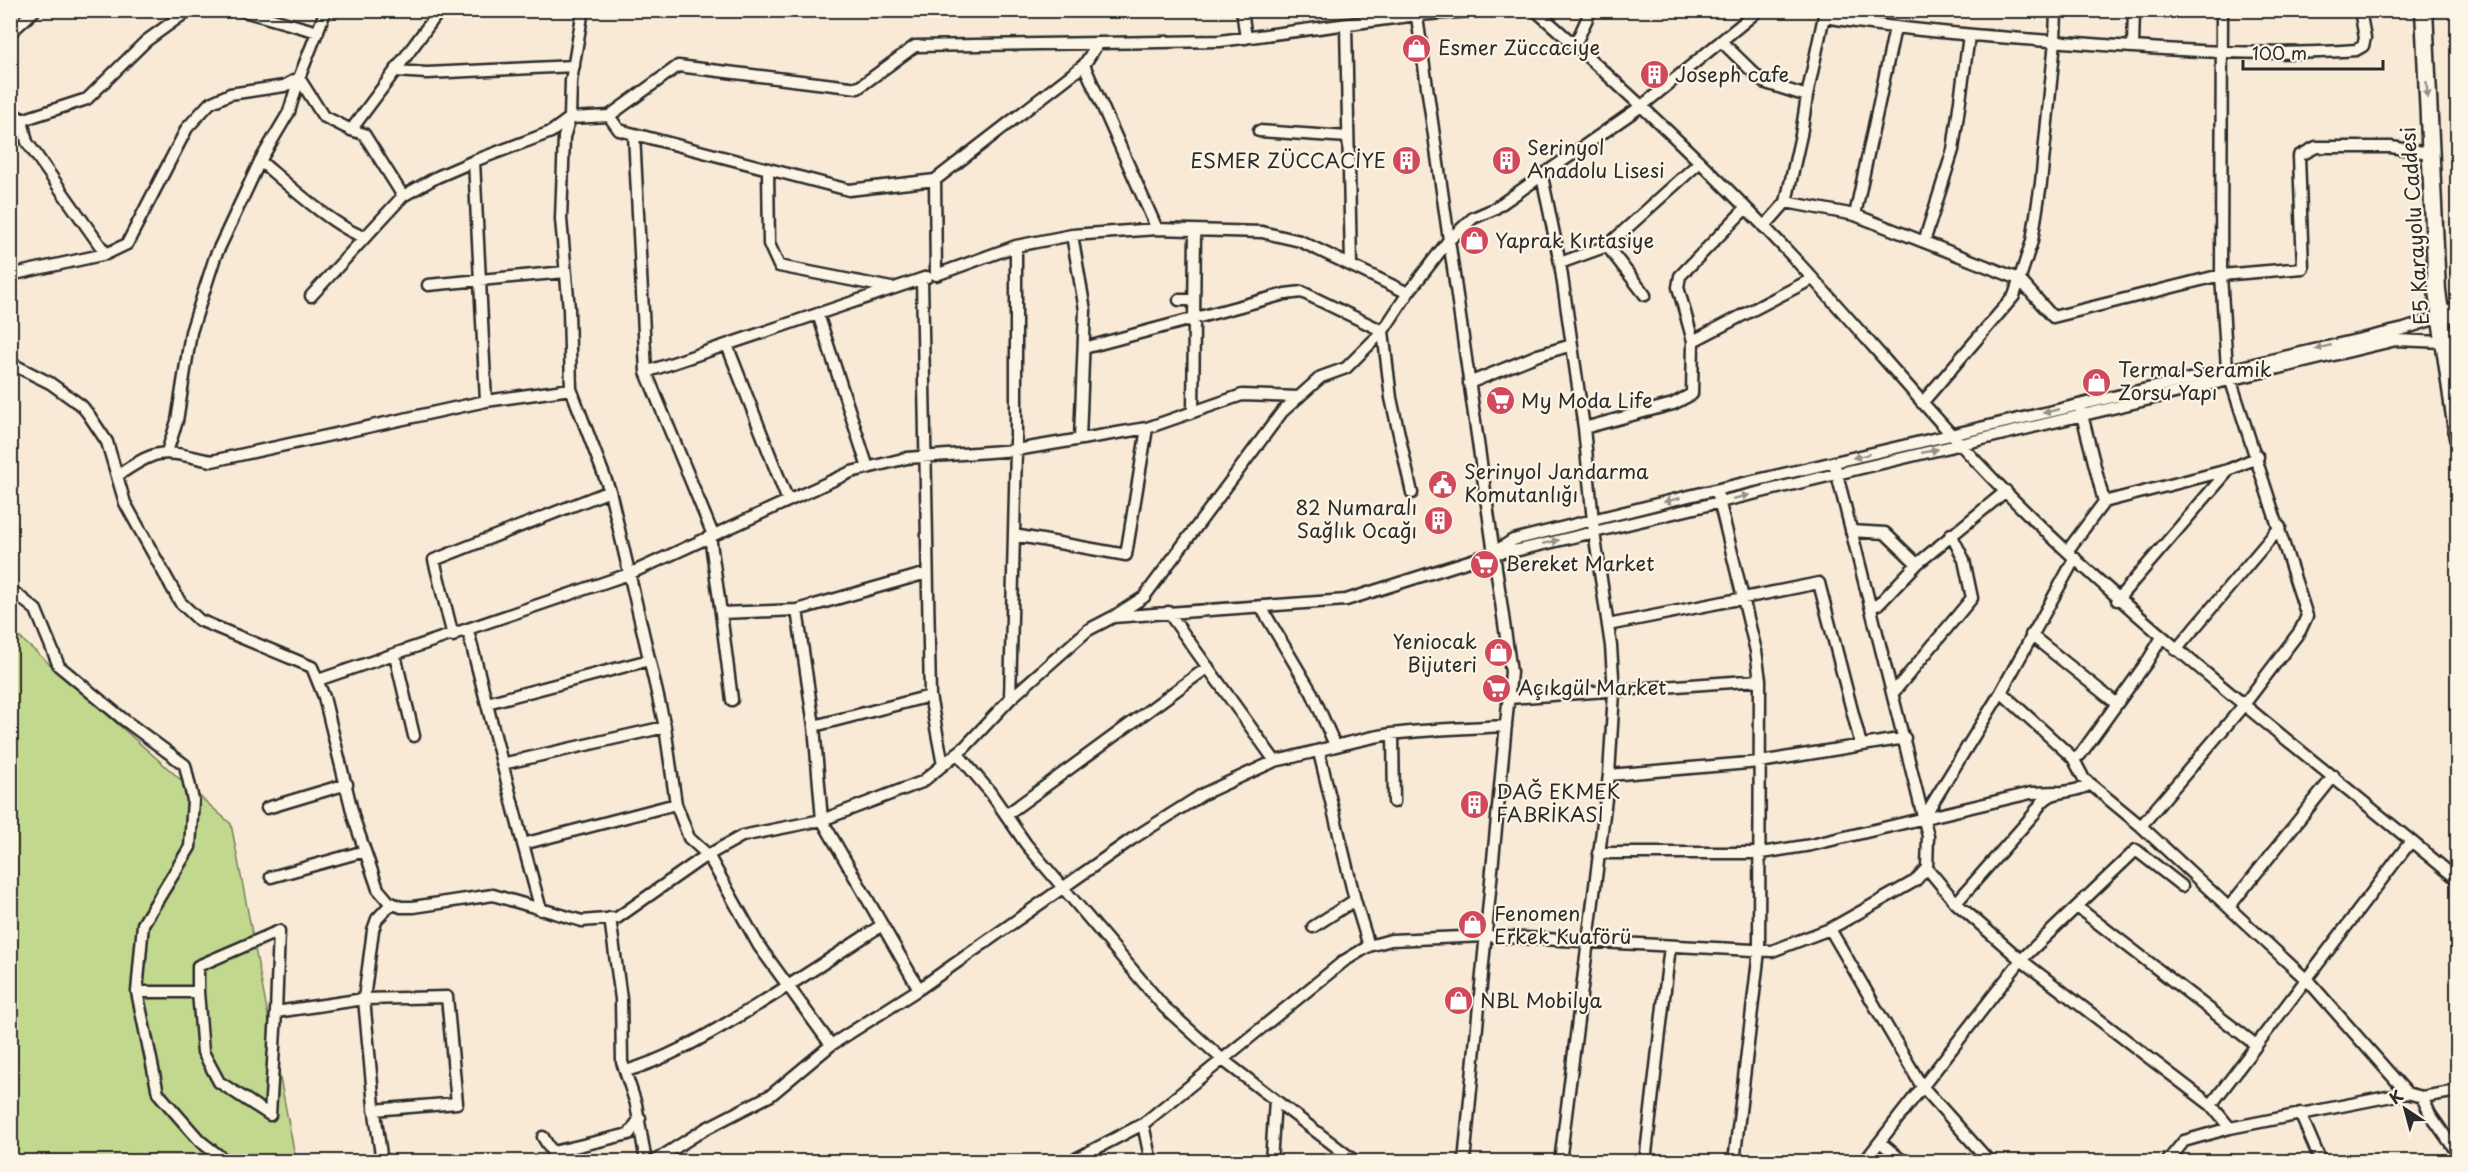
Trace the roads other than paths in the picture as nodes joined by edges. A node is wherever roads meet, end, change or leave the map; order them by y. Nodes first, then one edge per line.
1 (35, 10) edge
2 (189, 10) edge
3 (240, 10) edge
4 (326, 10) edge
5 (440, 10) edge
6 (583, 10) edge
7 (1242, 10) edge
8 (1485, 10) edge
9 (1535, 10) edge
10 (1591, 10) edge
11 (1759, 10) edge
12 (2056, 10) edge
13 (2134, 10) edge
14 (2222, 10) edge
15 (2360, 10) edge
16 (2424, 10) edge
17 (1417, 13) edge
18 (1825, 14) edge
19 (1346, 25) junction
20 (1895, 28) junction
21 (318, 32) junction
22 (10, 33) edge
23 (1969, 36) junction
24 (1246, 38) junction
25 (1721, 41) junction
26 (2055, 41) junction
27 (1098, 43) junction
28 (1575, 45) junction
29 (2133, 47) junction
30 (2222, 52) junction
31 (1084, 65) junction
32 (574, 66) junction
33 (395, 71) junction
34 (299, 78) junction
35 (1807, 96) junction
36 (1643, 105) junction
37 (10, 111) edge
38 (609, 116) junction
39 (570, 118) junction
40 (22, 120) junction
41 (351, 130) junction
42 (1259, 131) dead end
43 (634, 134) junction
44 (1348, 137) junction
45 (2430, 153) junction
46 (260, 161) junction
47 (474, 161) junction
48 (1700, 162) junction
49 (768, 170) junction
50 (1542, 176) junction
51 (934, 180) junction
52 (403, 196) junction
53 (1786, 202) junction
54 (1745, 209) junction
55 (1855, 215) junction
56 (1764, 228) junction
57 (1157, 229) junction
58 (1195, 231) junction
59 (1072, 235) junction
60 (365, 237) junction
61 (1448, 241) junction
62 (1924, 242) junction
63 (1016, 246) junction
64 (1608, 246) junction
65 (106, 254) junction
66 (1560, 263) junction
67 (1351, 264) junction
68 (566, 272) junction
69 (936, 274) junction
70 (10, 275) edge
71 (2221, 276) junction
72 (922, 279) junction
73 (1812, 279) junction
74 (2019, 279) junction
75 (479, 280) junction
76 (428, 285) dead end
77 (893, 288) junction
78 (1408, 293) junction
79 (1645, 295) dead end
80 (311, 296) dead end
81 (1179, 300) dead end
82 (1194, 300) junction
83 (2457, 310) edge
84 (818, 314) junction
85 (2440, 317) junction
86 (1194, 319) junction
87 (1383, 331) junction
88 (1693, 341) junction
89 (727, 345) junction
90 (1572, 345) junction
91 (2451, 345) edge
92 (1084, 348) junction
93 (10, 363) edge
94 (646, 372) junction
95 (2229, 374) junction
96 (1469, 383) junction
97 (571, 389) junction
98 (1299, 397) junction
99 (486, 401) junction
100 (1922, 403) junction
101 (2081, 410) junction
102 (1193, 412) junction
103 (1148, 428) junction
104 (1584, 428) junction
105 (1950, 435) junction
106 (2457, 438) edge
107 (1080, 439) junction
108 (1961, 444) junction
109 (1016, 450) junction
110 (167, 452) junction
111 (925, 456) junction
112 (2258, 458) junction
113 (1834, 462) junction
114 (868, 468) junction
115 (2228, 470) junction
116 (1836, 474) junction
117 (117, 476) junction
118 (1717, 489) junction
119 (610, 491) junction
120 (2006, 491) junction
121 (1412, 493) dead end
122 (788, 501) junction
123 (1720, 502) junction
124 (2104, 502) junction
125 (1593, 526) junction
126 (2280, 527) junction
127 (1851, 531) junction
128 (1951, 534) junction
129 (711, 536) junction
130 (1014, 536) junction
131 (1494, 553) junction
132 (2072, 554) junction
133 (1917, 564) junction
134 (927, 573) junction
135 (628, 574) junction
136 (10, 589) edge
137 (1743, 597) junction
138 (2117, 600) junction
139 (1261, 607) junction
140 (1871, 608) junction
141 (797, 610) junction
142 (1168, 612) junction
143 (721, 613) junction
144 (1113, 617) junction
145 (1608, 625) junction
146 (468, 631) junction
147 (2031, 635) junction
148 (453, 636) junction
149 (2162, 637) junction
150 (2176, 650) junction
151 (395, 655) junction
152 (649, 660) junction
153 (1208, 667) junction
154 (318, 680) junction
155 (1760, 680) junction
156 (1614, 692) junction
157 (2001, 692) junction
158 (1893, 693) junction
159 (930, 696) junction
160 (1509, 698) junction
161 (1010, 699) junction
162 (732, 700) dead end
163 (487, 703) junction
164 (2117, 704) junction
165 (2243, 706) junction
166 (814, 726) junction
167 (1506, 726) junction
168 (665, 727) junction
169 (1393, 734) junction
170 (414, 736) dead end
171 (1905, 738) junction
172 (1335, 744) junction
173 (1861, 745) junction
174 (1319, 752) junction
175 (957, 753) junction
176 (2073, 758) junction
177 (1275, 760) junction
178 (1760, 762) junction
179 (502, 764) junction
180 (943, 765) junction
181 (1609, 775) junction
182 (2334, 776) junction
183 (347, 784) junction
184 (2091, 784) junction
185 (2056, 792) junction
186 (1394, 802) dead end
187 (676, 804) junction
188 (267, 808) dead end
189 (1006, 815) junction
190 (1924, 817) junction
191 (822, 820) junction
192 (2141, 826) junction
193 (2411, 841) junction
194 (523, 844) junction
195 (365, 851) junction
196 (1598, 853) junction
197 (1761, 853) junction
198 (708, 855) junction
199 (1927, 868) junction
200 (271, 877) dead end
201 (2457, 880) edge
202 (2182, 886) dead end
203 (1063, 888) junction
204 (1355, 900) junction
205 (392, 903) junction
206 (1956, 903) junction
207 (2229, 907) junction
208 (2077, 908) junction
209 (541, 910) junction
210 (610, 918) junction
211 (882, 924) junction
212 (1313, 927) dead end
213 (1830, 929) junction
214 (1486, 936) junction
215 (1587, 942) junction
216 (1370, 946) junction
217 (1670, 946) junction
218 (1759, 951) junction
219 (2021, 960) junction
220 (2306, 979) junction
221 (787, 988) junction
222 (919, 989) junction
223 (137, 992) junction
224 (198, 992) junction
225 (364, 999) junction
226 (276, 1012) junction
227 (831, 1045) junction
228 (2256, 1045) junction
229 (1223, 1060) junction
230 (626, 1071) junction
231 (1921, 1085) junction
232 (2457, 1091) edge
233 (2407, 1093) junction
234 (2422, 1097) junction
235 (1275, 1100) junction
236 (2211, 1105) junction
237 (374, 1110) junction
238 (2300, 1113) junction
239 (640, 1118) junction
240 (1143, 1124) junction
241 (2230, 1128) junction
242 (543, 1137) dead end
243 (1880, 1142) junction
244 (2457, 1154) edge
245 (556, 1157) edge
246 (227, 1161) edge
247 (382, 1161) edge
248 (646, 1161) edge
249 (653, 1161) edge
250 (1070, 1161) edge
251 (1152, 1161) edge
252 (1271, 1161) edge
253 (1356, 1161) edge
254 (1464, 1161) edge
255 (1560, 1161) edge
256 (1645, 1161) edge
257 (1734, 1161) edge
258 (1864, 1161) edge
259 (1904, 1161) edge
260 (1989, 1161) edge
261 (2167, 1161) edge
262 (2321, 1161) edge

1 - 22 street
2 - 40 street
3 - 21 street
4 - 21 street
5 - 33 street
6 - 32 street
7 - 24 street
8 - 17 street
9 - 28 street
10 - 28 street
11 - 25 street
12 - 26 street
13 - 29 street
14 - 30 street
15 - 30 street
16 -> 45 highway, E5 Karayolu Caddesi
17 - 19 street
17 - 61 street
18 - 20 street
18 - 35 street
19 - 24 street
19 - 44 street
20 - 23 street
20 - 55 street
21 - 34 street
23 - 26 street
23 - 62 street
24 - 27 street
25 - 35 street
25 - 36 street
26 - 29 street
26 - 74 street
27 - 31 street
27 - 38 street
28 - 36 street
29 - 30 street
30 - 71 street
31 - 51 street
31 - 57 street
32 - 33 street
32 - 39 street
33 - 41 street
34 - 41 street
34 - 46 street
34 - 65 street
35 - 53 street
36 - 48 street
36 - 50 street
37 - 40 street
38 - 39 street
38 - 43 street
39 - 47 street
39 - 68 street
40 - 65 street
41 - 52 street
42 - 44 street
43 - 49 street
43 - 94 street
44 - 67 street
45 - 71 street
45 - 85 highway, E5 Karayolu Caddesi
46 - 60 street
46 - 110 street
47 - 52 street
47 - 75 street
48 - 54 street
48 - 64 street
49 - 51 street
49 - 77 street
50 - 61 street
50 - 66 street
51 - 69 street
52 - 60 street
53 - 55 street
53 - 56 street
54 - 56 street
54 - 88 street
55 - 62 street
56 - 73 street
57 - 58 street
57 - 59 street
58 - 67 street
58 - 82 street
59 - 63 street
59 - 92 street
60 - 80 street
61 - 78 street
61 - 96 street
62 - 74 street
63 - 69 street
63 - 109 street
64 - 66 street
64 - 79 street
65 - 70 street
66 - 90 street
67 - 78 street
68 - 75 street
68 - 97 street
69 - 72 street
71 - 74 street
71 - 95 street
72 - 77 street
72 - 111 street
73 - 88 street
73 - 100 street
74 - 100 street
75 - 76 street
75 - 99 street
77 - 84 street
78 - 87 street
81 - 82 street
82 - 86 street
83 - 85 highway
84 - 89 street
84 - 114 street
85 - 91 highway, E5 Karayolu Caddesi
85 -> 95 street
86 - 87 street
86 - 92 street
86 - 102 street
87 - 98 street
87 - 121 street
88 - 104 street
89 - 94 street
89 - 122 street
90 - 96 street
90 - 104 street
91 - 95 street
91 - 106 highway, E5 Karayolu Caddesi
92 - 107 street
93 - 117 street
94 - 129 street
95 - 101 street
95 - 112 street
96 - 131 street
97 - 99 street
97 - 119 street
98 - 102 street
98 - 144 street
99 - 110 street
100 - 105 street
101 -> 105 street
101 - 108 street
101 - 124 street
102 - 103 street
103 - 107 street
103 - 130 street
104 - 125 street
105 - 108 street
105 -> 113 street
107 - 109 street
116 -> 108 street
108 - 120 street
109 - 111 street
109 - 130 street
110 - 117 street
111 - 114 street
111 - 134 street
112 - 115 street
112 - 126 street
113 - 116 street
113 - 118 street
114 - 122 street
115 - 124 street
115 - 138 street
123 -> 116 street
116 - 127 street
117 - 154 street
118 - 123 street
118 -> 125 street
119 - 135 street
119 - 148 street
120 - 128 street
120 - 132 street
122 - 129 street
123 - 125 street
123 - 137 street
124 - 132 street
125 - 131 street
125 - 145 street
126 - 150 street
126 - 165 street
127 - 133 street
127 - 140 street
128 - 133 street
128 - 158 street
129 - 135 street
129 - 143 street
130 - 161 street
131 - 139 street
131 - 160 street
132 - 138 street
132 - 147 street
133 - 140 street
134 - 141 street
134 - 159 street
135 - 146 street
135 - 152 street
136 - 223 street
137 - 145 street
137 - 155 street
137 - 173 street
138 - 149 street
139 - 142 street
139 - 172 street
140 - 158 street
141 - 143 street
141 - 166 street
142 - 144 street
142 - 153 street
143 - 162 street
144 - 161 street
145 - 156 street
146 - 148 street
146 - 163 street
147 - 157 street
147 - 164 street
148 - 151 street
149 - 150 street
149 - 164 street
150 - 165 street
151 - 154 street
151 - 170 street
152 - 163 street
152 - 168 street
153 - 177 street
153 - 189 street
154 - 183 street
155 - 156 street
155 - 178 street
156 - 160 street
156 - 181 street
157 - 176 street
157 - 190 street
158 - 171 street
159 - 166 street
159 - 180 street
160 - 167 street
161 - 175 street
163 - 179 street
164 - 176 street
165 - 182 street
165 - 192 street
166 - 191 street
167 - 169 street
167 - 214 street
168 - 179 street
168 - 187 street
169 - 172 street
169 - 186 street
171 - 173 street
171 - 190 street
172 - 174 street
173 - 178 street
174 - 177 street
174 - 204 street
175 - 180 street
175 - 189 street
176 - 184 street
177 - 203 street
178 - 181 street
178 - 197 street
179 - 194 street
180 - 191 street
181 - 196 street
182 - 193 street
182 - 207 street
183 - 188 street
183 - 195 street
184 - 185 street
184 - 192 street
185 - 190 street
185 - 206 street
187 - 194 street
187 - 198 street
189 - 203 street
190 - 197 street
190 - 199 street
191 - 198 street
191 - 211 street
192 - 207 street
193 - 201 street
193 - 220 street
194 - 209 street
195 - 200 street
195 - 205 street
196 - 197 street
196 - 215 street
197 - 218 street
198 - 210 street
198 - 221 street
199 - 206 street
199 - 213 street
202 - 208 street
203 - 222 street
203 - 229 street
204 - 212 street
204 - 216 street
205 - 209 street
205 - 225 street
206 - 219 street
207 - 220 street
208 - 219 street
208 - 228 street
209 - 210 street
210 - 230 street
211 - 221 street
211 - 222 street
213 - 218 street
213 - 231 street
214 - 215 street
214 - 216 street
214 - 254 street
215 - 217 street
215 - 255 street
216 - 229 street
217 - 218 street
217 - 256 street
218 - 257 street
219 - 231 street
219 - 236 street
220 - 228 street
220 - 233 street
221 - 227 street
221 - 230 street
222 - 227 street
223 - 224 street
223 - 246 street
224 - 226 street
224 - 226 street
225 - 226 street
225 - 237 street
225 - 237 street
227 - 249 street
228 - 236 street
229 - 235 street
229 - 240 street
230 - 239 street
231 - 243 street
231 - 260 street
232 - 234 street
233 - 234 street
233 - 238 street
234 - 244 street
235 - 252 street
235 - 253 street
236 - 241 street
237 - 247 street
238 - 241 street
238 - 262 street
239 - 245 street
239 - 248 street
240 - 250 street
240 - 251 street
241 - 261 street
242 - 245 street
243 - 258 street
243 - 259 street

